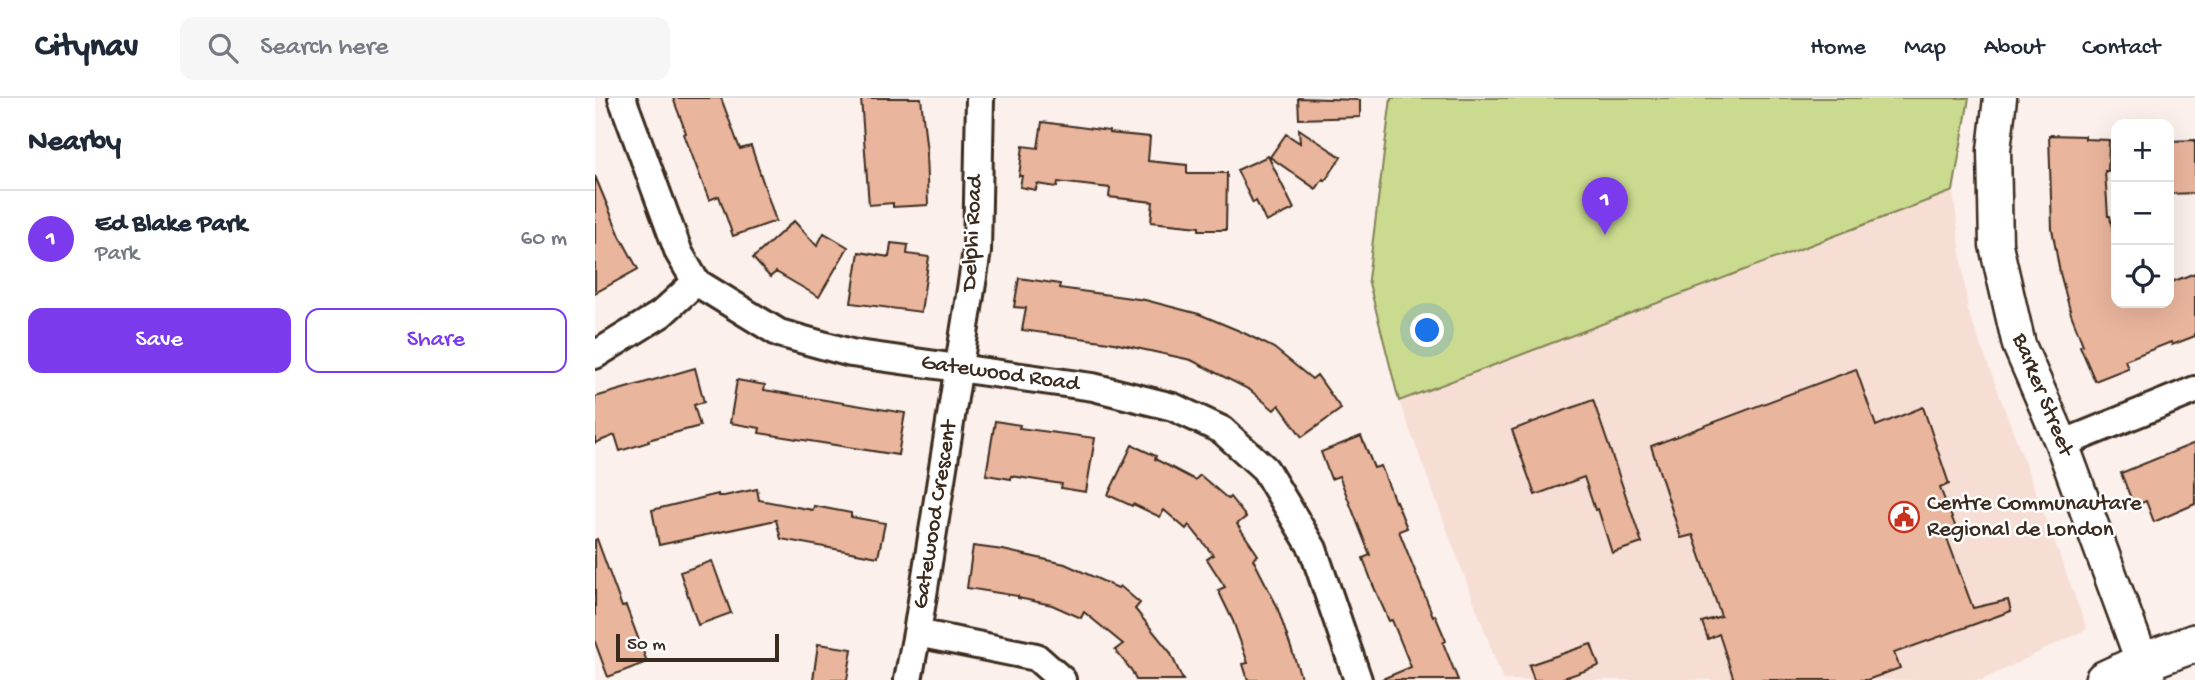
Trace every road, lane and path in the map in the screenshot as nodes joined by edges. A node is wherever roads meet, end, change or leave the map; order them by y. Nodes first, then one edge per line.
1 (622, 98) edge
2 (980, 98) edge
3 (2000, 98) edge
4 (696, 282) junction
5 (595, 355) edge
6 (960, 368) junction
7 (2195, 390) edge
8 (2062, 444) junction
9 (917, 634) junction
10 (2195, 643) edge
11 (2146, 671) edge
12 (908, 680) edge
13 (1062, 680) edge
14 (1358, 680) edge
15 (2104, 680) edge

1 - 4 street, Gatewood Road
2 - 6 street, Delphi Road
3 - 8 street, Barker Street
4 - 5 street
4 - 6 street, Gatewood Road
6 - 9 street, Gatewood Crescent
6 - 14 street, Gatewood Road
7 - 8 street
8 - 11 street, Barker Street
9 - 12 street
9 - 13 street, Gatewood Crescent
10 - 11 main road
11 - 15 main road

